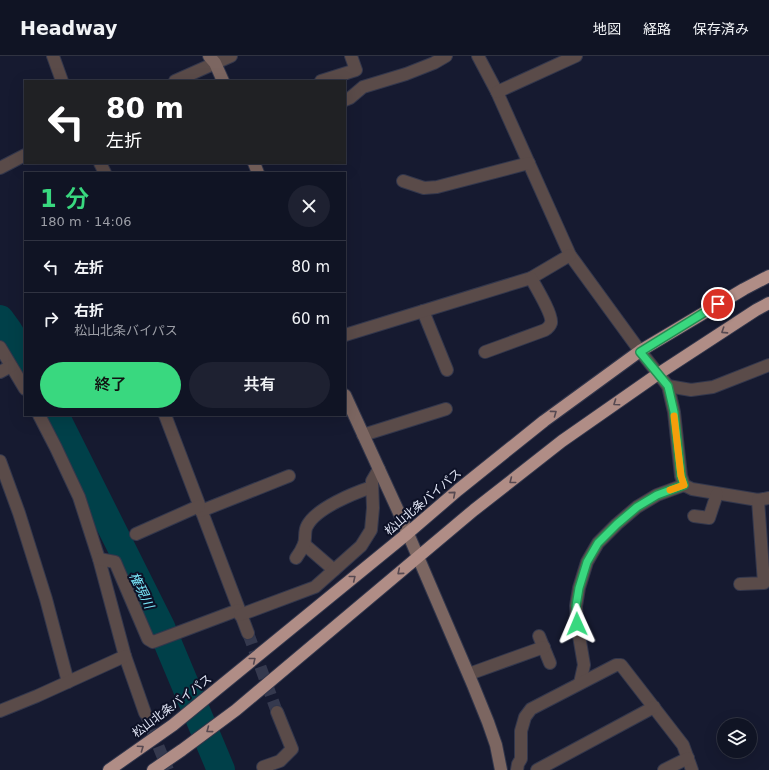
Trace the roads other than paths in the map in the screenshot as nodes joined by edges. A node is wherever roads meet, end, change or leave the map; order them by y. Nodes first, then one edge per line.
1 (52, 56) edge
2 (230, 56) edge
3 (351, 56) edge
4 (446, 56) edge
5 (478, 56) edge
6 (576, 56) edge
7 (212, 59) edge
8 (62, 80) edge
9 (177, 80) edge
10 (222, 80) edge
11 (324, 80) edge
12 (497, 92) junction
13 (346, 100) edge
14 (24, 155) edge
15 (529, 163) junction
16 (0, 168) edge
17 (403, 181) dead end
18 (570, 255) junction
19 (769, 276) edge
20 (532, 278) junction
21 (769, 303) edge
22 (424, 311) junction
23 (346, 335) edge
24 (0, 347) edge
25 (485, 352) dead end
26 (640, 352) junction
27 (769, 365) edge
28 (11, 366) junction
29 (447, 370) dead end
30 (0, 372) edge
31 (658, 374) junction
32 (24, 386) edge
33 (668, 386) junction
34 (346, 397) edge
35 (446, 408) dead end
36 (40, 416) edge
37 (165, 416) edge
38 (363, 435) junction
39 (0, 461) edge
40 (379, 469) junction
41 (289, 476) dead end
42 (684, 485) junction
43 (372, 487) junction
44 (717, 494) junction
45 (764, 499) edge
46 (200, 509) junction
47 (694, 516) dead end
48 (408, 533) junction
49 (136, 534) dead end
50 (304, 544) junction
51 (418, 556) junction
52 (296, 558) dead end
53 (99, 559) junction
54 (334, 570) junction
55 (740, 584) dead end
56 (239, 612) junction
57 (248, 633) tunnel mouth
58 (539, 636) dead end
59 (544, 647) junction
60 (125, 656) junction
61 (550, 663) dead end
62 (469, 674) junction
63 (68, 682) junction
64 (580, 683) junction
65 (654, 707) junction
66 (0, 711) edge
67 (278, 712) tunnel mouth
68 (145, 713) tunnel mouth
69 (688, 758) junction
70 (263, 767) dead end
71 (109, 770) edge
72 (153, 770) edge
73 (502, 770) edge
74 (517, 770) edge
75 (537, 770) edge
76 (664, 770) edge
77 (692, 770) edge

1 - 8 street
2 - 7 street
3 - 11 street
4 - 13 street
5 - 12 street
6 - 12 street
7 - 9 street
7 - 10 street
12 - 15 street
14 - 16 street
15 - 17 street
15 - 18 street
18 - 20 street
18 - 26 street
19 - 26 highway, 松山北条バイパス
20 - 22 street
20 - 25 street
21 -> 31 highway
22 - 23 street
22 - 29 street
24 - 28 street
26 - 31 street
48 -> 26 highway, 松山北条バイパス
27 - 33 street
28 - 30 street
28 - 32 street
31 - 33 street
31 -> 51 highway
33 - 42 street
34 - 38 street
35 - 38 street
36 - 53 street
37 - 46 street
38 - 40 street
39 - 63 street
40 - 43 street
40 - 48 street
41 - 46 street
42 - 44 street
42 - 64 street
43 - 50 street
43 - 54 street
44 - 45 street
44 - 47 street
45 - 55 street
46 - 49 street
46 - 56 street
48 - 51 street
71 -> 48 highway, 松山北条バイパス
50 - 52 street
50 - 54 street
51 - 62 street
51 -> 72 highway
53 - 56 street
53 - 60 street
54 - 56 street
56 - 57 street
58 - 59 street
59 - 61 street
59 - 62 street
60 - 63 street
60 - 68 street
62 - 73 street
63 - 66 street
64 - 65 street
64 - 74 street
65 - 69 street
65 - 75 street
67 - 70 street
69 - 76 street
69 - 77 street

